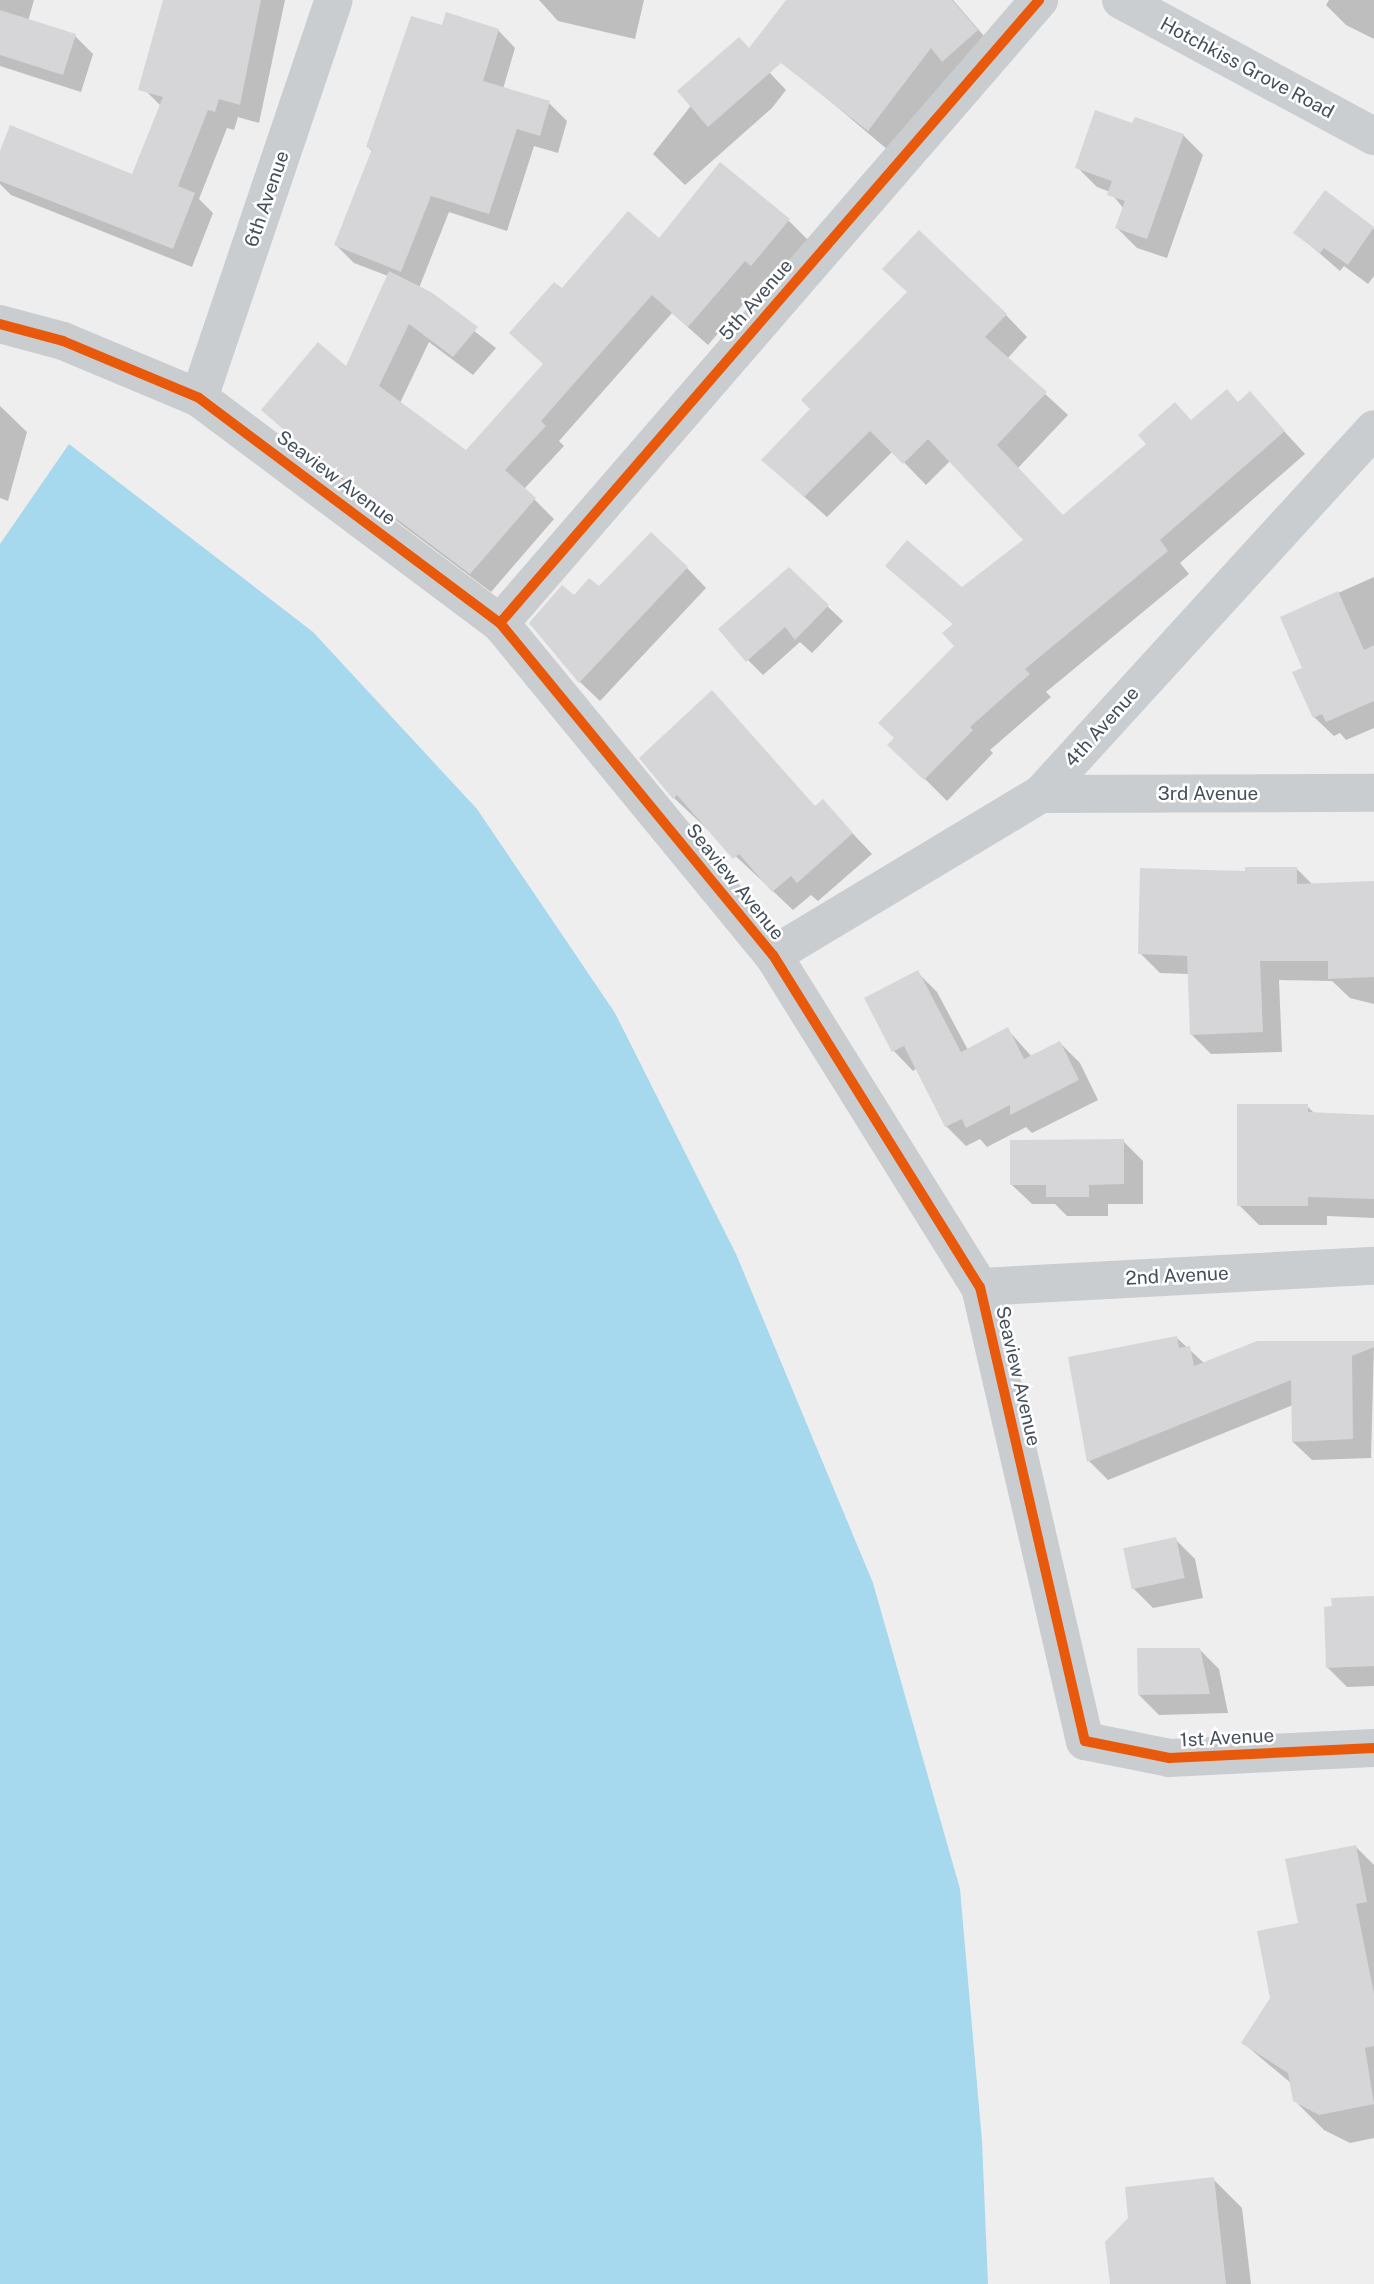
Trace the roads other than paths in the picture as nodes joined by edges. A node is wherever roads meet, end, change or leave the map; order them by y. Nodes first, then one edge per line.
1 (334, 0) edge
2 (1040, 0) edge
3 (1121, 0) edge
4 (1374, 136) edge
5 (0, 324) edge
6 (200, 398) junction
7 (1374, 429) edge
8 (500, 623) junction
9 (1374, 793) edge
10 (1041, 794) junction
11 (773, 955) junction
12 (1374, 1266) edge
13 (980, 1287) junction
14 (1084, 1741) joint
15 (1374, 1748) edge

1 - 6 street, 6th Avenue
2 - 8 street, 5th Avenue
3 - 4 main road, Hotchkiss Grove Road
5 - 6 street, Seaview Avenue
6 - 8 street, Seaview Avenue
7 - 10 street, 4th Avenue
8 - 11 street, Seaview Avenue
9 - 10 street, 3rd Avenue
10 - 11 street, 4th Avenue
11 - 13 street, Seaview Avenue
12 - 13 street, 2nd Avenue
13 - 14 street, Seaview Avenue
14 - 15 street, 1st Avenue

